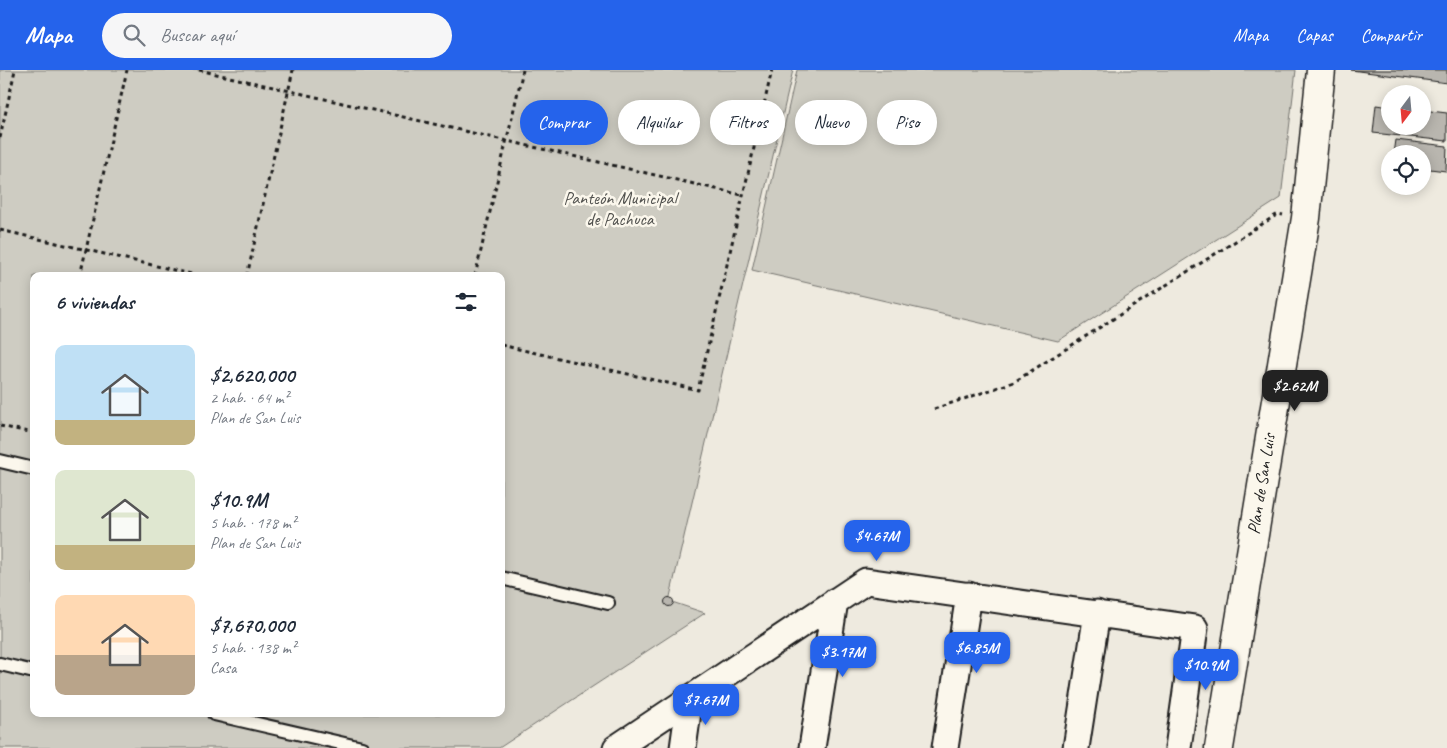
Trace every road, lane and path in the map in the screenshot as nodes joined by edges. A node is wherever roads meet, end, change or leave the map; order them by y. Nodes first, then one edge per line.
1 (15, 70) edge
2 (127, 70) edge
3 (199, 70) edge
4 (294, 70) edge
5 (522, 70) edge
6 (772, 70) edge
7 (1321, 70) edge
8 (289, 91) junction
9 (0, 138) edge
10 (506, 141) junction
11 (742, 195) junction
12 (1306, 218) junction
13 (0, 230) edge
14 (86, 250) junction
15 (81, 272) edge
16 (182, 272) edge
17 (248, 272) edge
18 (476, 272) edge
19 (505, 346) edge
20 (934, 409) dead end
21 (0, 426) edge
22 (30, 433) edge
23 (0, 461) edge
24 (30, 467) edge
25 (505, 579) edge
26 (969, 595) junction
27 (835, 601) junction
28 (608, 603) dead end
29 (1097, 613) junction
30 (0, 664) edge
31 (30, 671) edge
32 (690, 698) junction
33 (227, 717) edge
34 (362, 748) edge
35 (616, 748) edge
36 (682, 748) edge
37 (812, 748) edge
38 (945, 748) edge
39 (1076, 748) edge
40 (1178, 748) edge
41 (1219, 748) edge

1 - 9 path
2 - 14 path
3 - 8 path
4 - 8 path
5 - 10 path
6 - 11 path
7 - 12 street, Plan de San Luis
8 - 10 path
8 - 17 path
10 - 11 path
10 - 18 path
11 - 19 path
12 - 20 path
12 - 41 street, Plan de San Luis
13 - 14 path
14 - 15 path
14 - 16 path
21 - 22 path
23 - 24 lane
25 - 28 lane
26 - 27 street
26 - 29 street
26 - 38 street
27 - 32 street
27 - 37 street
29 - 39 street
29 - 40 street
30 - 31 lane
32 - 35 street
32 - 36 street
33 - 34 lane

